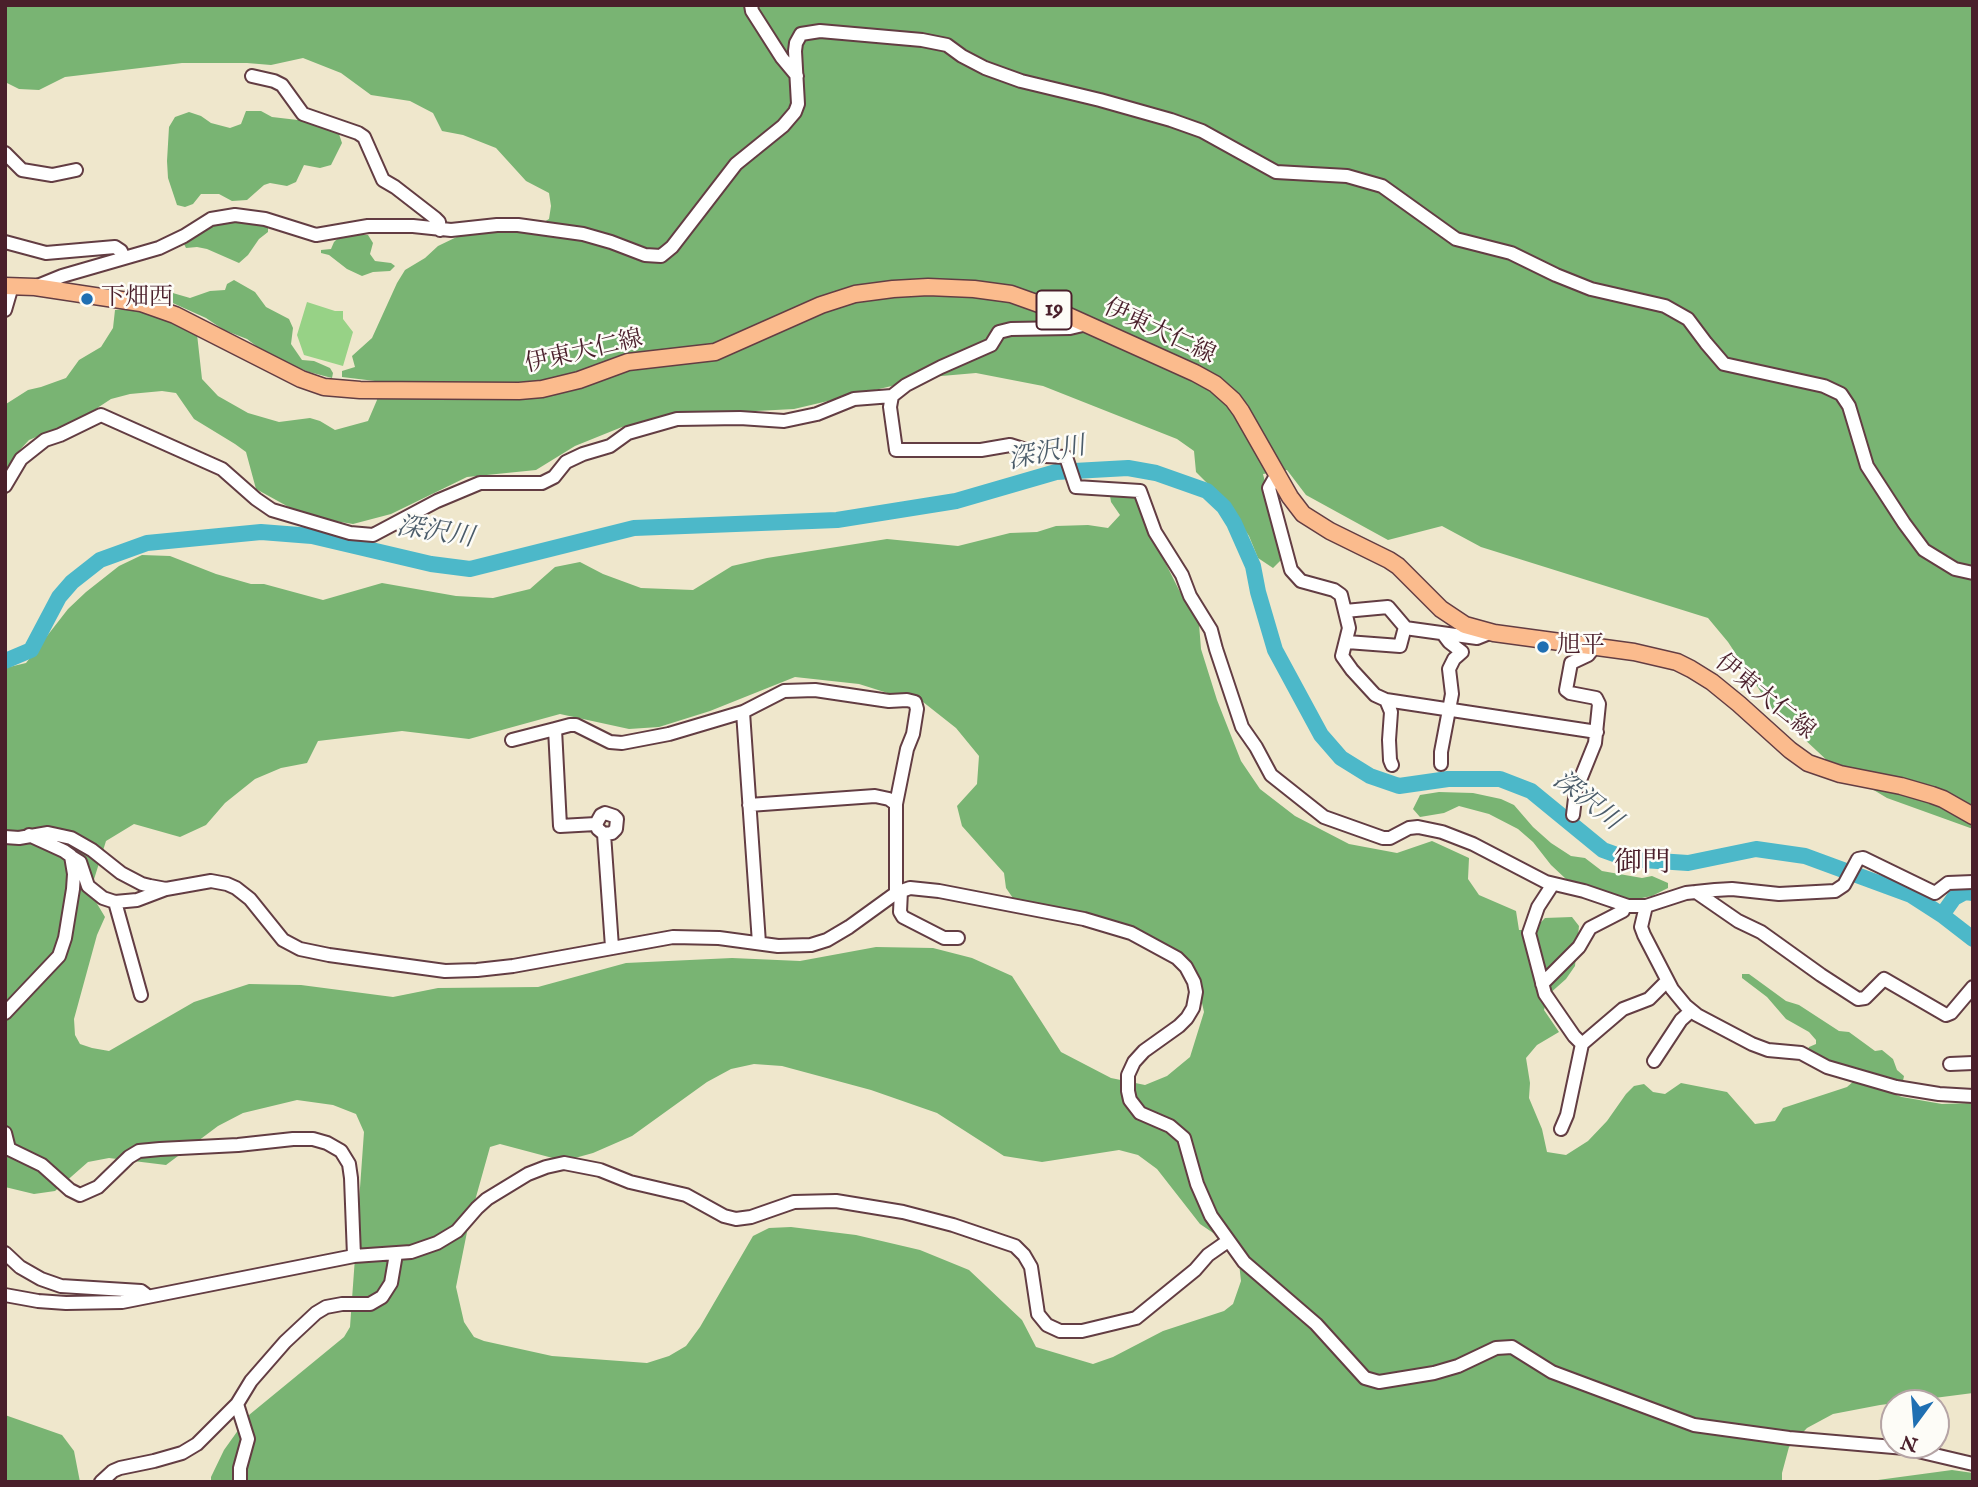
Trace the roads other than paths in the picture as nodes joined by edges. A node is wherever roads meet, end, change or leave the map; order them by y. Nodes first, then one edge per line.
1 (751, 5) edge
2 (252, 76) dead end
3 (797, 76) junction
4 (5, 153) edge
5 (76, 170) dead end
6 (440, 230) junction
7 (5, 242) edge
8 (124, 258) junction
9 (8, 286) edge
10 (35, 287) junction
11 (5, 310) edge
12 (1087, 324) junction
13 (892, 396) junction
14 (1277, 474) junction
15 (5, 486) edge
16 (1973, 573) edge
17 (1345, 611) junction
18 (1405, 628) junction
19 (1492, 632) junction
20 (1443, 634) junction
21 (1347, 642) junction
22 (1595, 646) junction
23 (1386, 700) junction
24 (1449, 709) junction
25 (743, 712) junction
26 (555, 729) junction
27 (1597, 732) junction
28 (512, 740) dead end
29 (1441, 764) dead end
30 (1392, 765) dead end
31 (896, 804) junction
32 (749, 805) junction
33 (1573, 815) dead end
34 (1973, 816) edge
35 (29, 835) junction
36 (5, 837) edge
37 (71, 856) junction
38 (1973, 882) edge
39 (1553, 884) junction
40 (166, 889) junction
41 (899, 892) junction
42 (1696, 892) junction
43 (115, 902) junction
44 (1646, 906) junction
45 (1622, 908) junction
46 (1642, 931) junction
47 (958, 938) dead end
48 (759, 943) junction
49 (612, 947) junction
50 (1667, 981) junction
51 (1542, 984) junction
52 (1973, 987) edge
53 (141, 995) dead end
54 (1691, 1011) junction
55 (5, 1013) edge
56 (1583, 1044) junction
57 (1654, 1061) dead end
58 (1950, 1063) dead end
59 (1973, 1063) edge
60 (1973, 1096) edge
61 (1561, 1129) dead end
62 (5, 1133) edge
63 (1228, 1241) junction
64 (5, 1253) edge
65 (396, 1254) junction
66 (354, 1256) junction
67 (5, 1295) edge
68 (148, 1296) junction
69 (237, 1404) junction
70 (1973, 1464) edge
71 (101, 1482) edge
72 (240, 1482) edge

1 - 3 street
2 - 6 street
3 - 6 street
3 - 16 street
4 - 5 street
6 - 8 street
7 - 8 street
8 - 10 street
9 - 10 main road, 伊東大仁線 / 19
9 - 11 street
10 - 12 main road, 伊東大仁線 / 19
12 - 13 street
12 - 14 main road, 伊東大仁線 / 19
13 - 15 street
13 - 39 street
14 - 17 street
14 - 19 main road, 伊東大仁線 / 19
17 - 18 street
17 - 21 street
18 - 20 street
18 - 21 street
19 - 20 street
19 - 22 main road, 伊東大仁線 / 19
20 - 24 street
21 - 23 street
22 - 27 street
22 - 34 main road, 伊東大仁線 / 19
23 - 24 street
23 - 30 street
24 - 27 street
24 - 29 street
25 - 26 street
25 - 31 street
25 - 32 street
26 - 28 street
26 - 49 street
27 - 33 street
31 - 32 street
31 - 41 street
32 - 48 street
35 - 36 street
35 - 37 street
35 - 40 street
37 - 43 street
37 - 55 street
38 - 42 street
39 - 45 street
39 - 51 street
40 - 43 street
40 - 49 street
41 - 47 street
41 - 48 street
41 - 63 street
42 - 44 street
42 - 52 street
43 - 53 street
44 - 45 street
44 - 46 street
45 - 46 street
45 - 51 street
46 - 50 street
48 - 49 street
50 - 54 street
50 - 56 street
51 - 56 street
54 - 57 street
54 - 60 street
56 - 61 street
58 - 59 street
62 - 66 street
63 - 65 street
63 - 70 street
64 - 68 street
65 - 66 street
65 - 69 street
66 - 68 street
67 - 68 street
69 - 71 street
69 - 72 street

